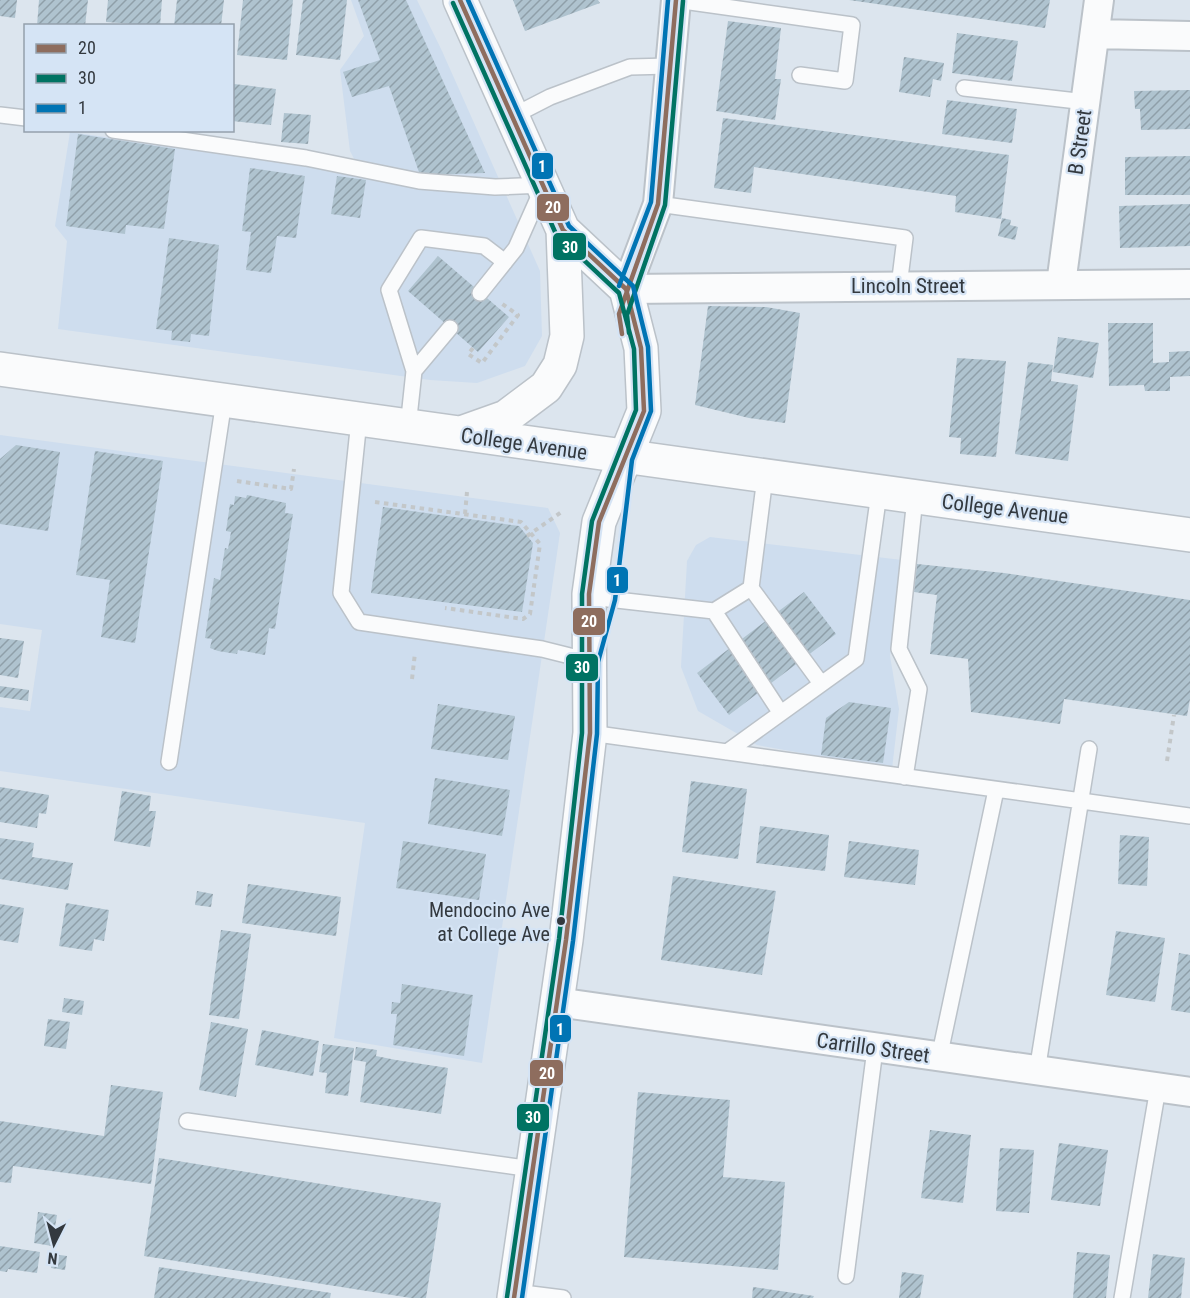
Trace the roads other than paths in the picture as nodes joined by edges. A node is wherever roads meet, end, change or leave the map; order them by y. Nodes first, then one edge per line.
1 (460, 0) edge
2 (676, 0) edge
3 (1099, 0) edge
4 (1095, 34) junction
5 (1190, 36) edge
6 (669, 66) junction
7 (800, 75) dead end
8 (964, 87) dead end
9 (1086, 102) junction
10 (0, 115) edge
11 (511, 117) junction
12 (24, 118) edge
13 (127, 132) edge
14 (544, 185) junction
15 (658, 204) junction
16 (563, 230) junction
17 (505, 262) junction
18 (1190, 284) edge
19 (899, 285) junction
20 (1061, 285) junction
21 (626, 289) junction
22 (487, 295) road end
23 (450, 328) dead end
24 (0, 369) edge
25 (414, 371) junction
26 (224, 401) junction
27 (359, 420) junction
28 (408, 427) junction
29 (457, 434) junction
30 (625, 458) junction
31 (765, 477) junction
32 (879, 492) junction
33 (915, 498) junction
34 (1190, 535) edge
35 (751, 588) junction
36 (608, 599) junction
37 (714, 611) junction
38 (590, 661) junction
39 (820, 682) junction
40 (780, 712) junction
41 (590, 733) junction
42 (1089, 749) dead end
43 (727, 752) junction
44 (169, 762) dead end
45 (905, 777) junction
46 (996, 790) junction
47 (1082, 802) junction
48 (1190, 816) edge
49 (557, 1002) junction
50 (875, 1049) junction
51 (939, 1058) junction
52 (1037, 1071) junction
53 (1158, 1088) junction
54 (1190, 1092) edge
55 (187, 1121) dead end
56 (532, 1169) junction
57 (846, 1276) dead end
58 (514, 1295) edge
59 (563, 1298) edge
60 (1122, 1298) edge

1 - 11 main road
2 - 6 street
2 - 7 lane
3 - 4 street, B Street
4 - 5 street
4 - 9 street, B Street
6 - 11 lane
6 - 15 street
8 - 9 lane
9 - 20 street, B Street
10 - 12 lane
11 - 14 main road
13 - 14 lane
14 - 16 main road
14 - 17 lane
15 - 19 lane
15 - 21 street
16 - 21 main road
16 - 29 main road
17 - 22 lane
17 - 25 lane
18 - 20 street, Lincoln Street
19 - 20 street, Lincoln Street
19 - 21 street, Lincoln Street
21 - 30 main road
23 - 25 lane
24 - 26 main road, College Avenue
25 - 28 lane
26 - 27 main road, College Avenue
26 - 44 lane
27 - 28 main road, College Avenue
27 - 38 lane
28 - 29 main road, College Avenue
29 - 30 main road, College Avenue
30 - 31 main road, College Avenue
30 - 36 main road
30 - 38 main road
31 - 32 main road, College Avenue
31 - 35 lane
32 - 33 main road, College Avenue
32 - 39 lane
33 - 34 main road, College Avenue
33 - 45 lane
35 - 37 lane
35 - 39 lane
36 - 37 lane
36 - 38 main road
37 - 40 lane
38 - 41 main road
39 - 40 lane
40 - 43 lane
41 - 43 lane
41 - 49 main road
42 - 47 lane
43 - 45 lane
45 - 46 lane
46 - 47 lane
46 - 51 lane
47 - 48 lane
47 - 52 lane
49 - 50 street, Carrillo Street
49 - 56 main road
50 - 51 street, Carrillo Street
50 - 57 lane
51 - 52 street, Carrillo Street
52 - 53 street, Carrillo Street
53 - 54 street, Carrillo Street
53 - 60 lane
55 - 56 lane
56 - 58 main road
58 - 59 lane

